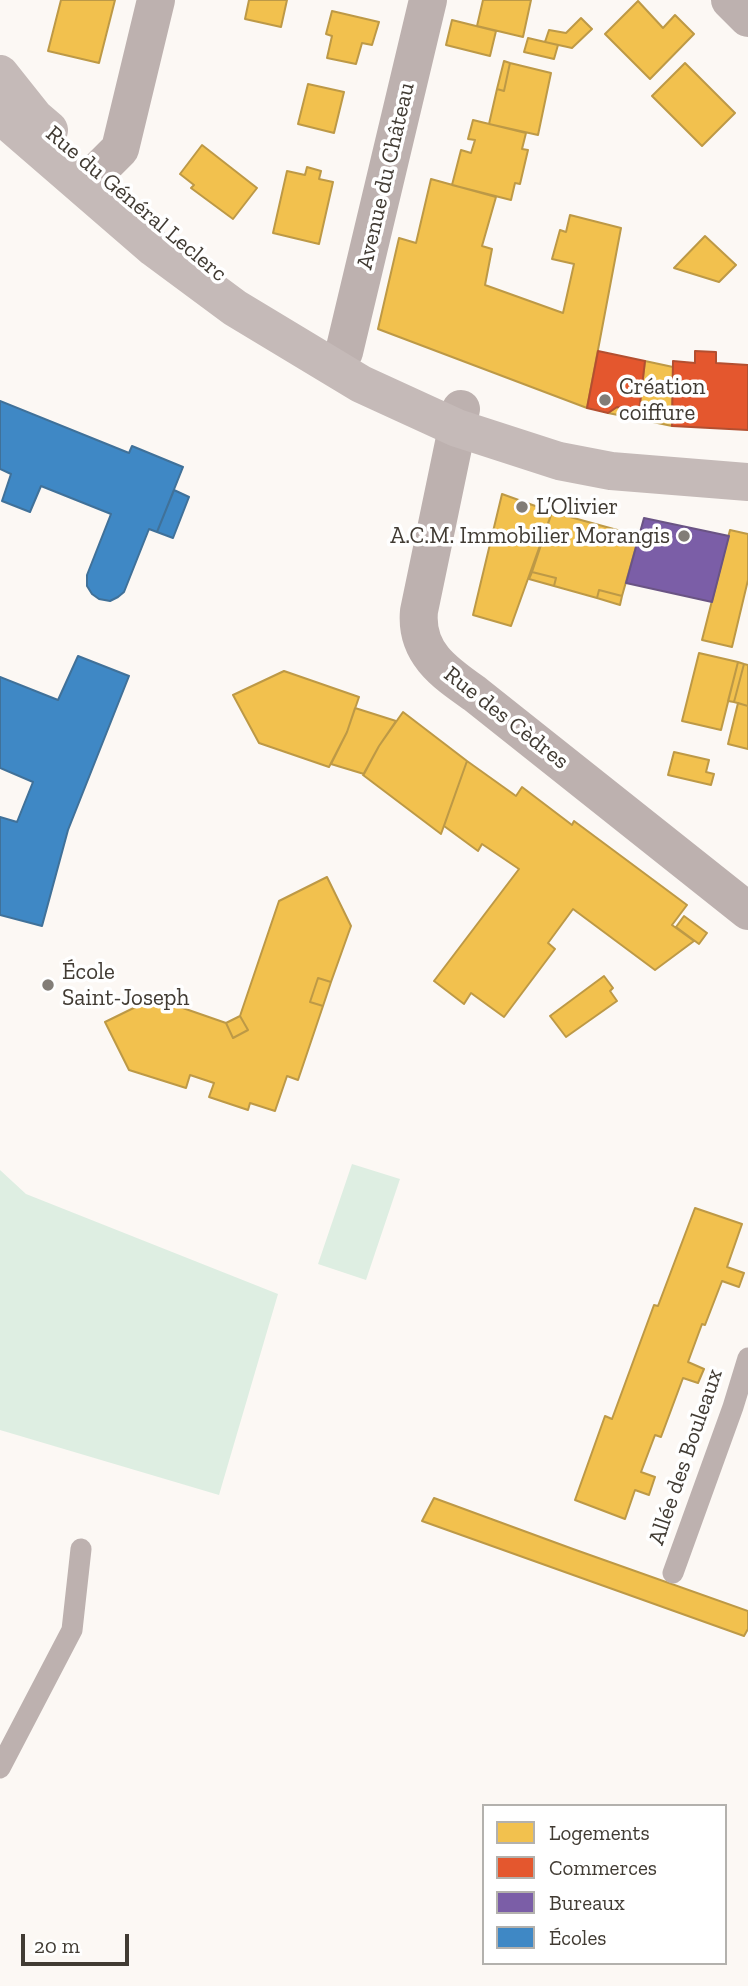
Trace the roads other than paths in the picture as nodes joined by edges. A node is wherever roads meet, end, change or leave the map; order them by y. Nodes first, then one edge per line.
1 (156, 0) edge
2 (428, 0) edge
3 (730, 0) edge
4 (748, 18) edge
5 (0, 75) edge
6 (0, 115) edge
7 (90, 180) junction
8 (341, 362) junction
9 (459, 418) junction
10 (748, 482) edge
11 (748, 911) edge
12 (748, 1358) edge
13 (81, 1549) dead end
14 (673, 1573) dead end
15 (0, 1768) edge

1 - 7 street
2 - 8 street, Avenue du Château
3 - 4 street
5 - 7 main road, Rue du Général Leclerc
6 - 7 main road, Rue du Général Leclerc
7 - 8 main road, Rue du Général Leclerc
8 - 9 main road, Rue du Général Leclerc
9 - 10 main road, Rue du Général Leclerc
9 - 11 street, Rue des Cèdres
12 - 14 lane, Allée des Bouleaux
13 - 15 lane

